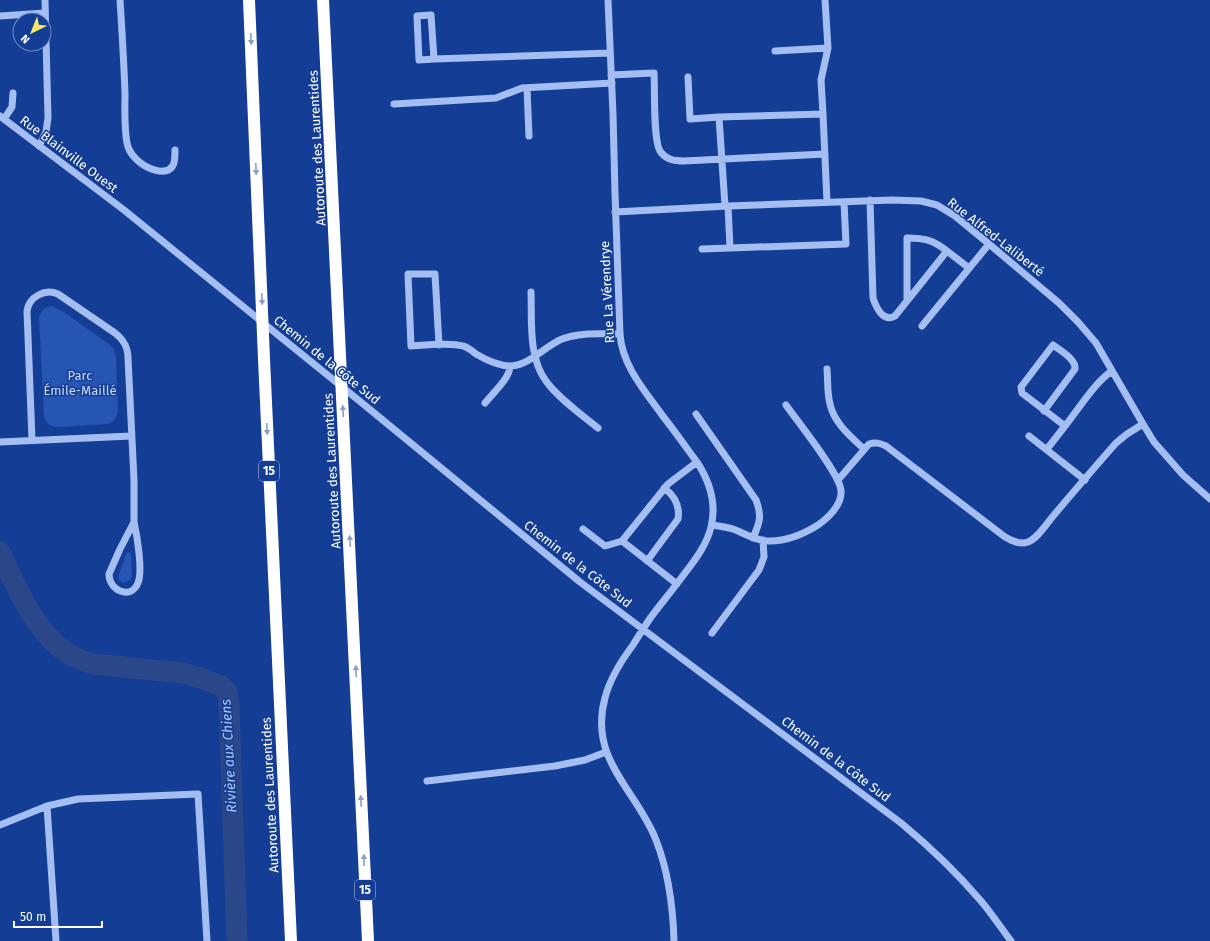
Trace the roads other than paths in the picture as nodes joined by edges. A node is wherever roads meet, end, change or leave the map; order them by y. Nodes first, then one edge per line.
1 (45, 0) edge
2 (120, 0) edge
3 (249, 0) edge
4 (323, 0) edge
5 (608, 0) edge
6 (825, 0) edge
7 (45, 12) edge
8 (12, 15) edge
9 (0, 16) edge
10 (828, 48) junction
11 (775, 51) dead end
12 (45, 52) edge
13 (610, 53) junction
14 (434, 59) junction
15 (611, 75) junction
16 (688, 77) dead end
17 (612, 84) junction
18 (527, 88) junction
19 (13, 93) dead end
20 (394, 104) dead end
21 (823, 114) junction
22 (2, 117) edge
23 (719, 117) junction
24 (529, 136) dead end
25 (39, 146) junction
26 (175, 150) dead end
27 (825, 154) junction
28 (722, 159) junction
29 (870, 200) junction
30 (828, 202) junction
31 (844, 202) junction
32 (726, 206) junction
33 (124, 210) joint
34 (615, 212) junction
35 (988, 244) junction
36 (702, 248) dead end
37 (730, 248) junction
38 (947, 251) junction
39 (969, 268) junction
40 (531, 292) dead end
41 (907, 300) junction
42 (922, 326) dead end
43 (620, 334) junction
44 (439, 345) junction
45 (535, 355) junction
46 (510, 366) junction
47 (827, 369) dead end
48 (1112, 371) junction
49 (485, 403) dead end
50 (786, 405) dead end
51 (1044, 410) junction
52 (696, 414) dead end
53 (1142, 424) junction
54 (1065, 426) junction
55 (598, 428) dead end
56 (131, 436) junction
57 (1029, 436) dead end
58 (32, 440) junction
59 (0, 442) edge
60 (864, 449) junction
61 (1046, 449) junction
62 (697, 462) junction
63 (838, 480) junction
64 (1084, 480) junction
65 (664, 488) junction
66 (1210, 499) edge
67 (134, 522) junction
68 (712, 525) junction
69 (582, 529) dead end
70 (753, 538) junction
71 (763, 540) junction
72 (622, 541) junction
73 (647, 561) junction
74 (677, 584) junction
75 (643, 630) junction
76 (712, 633) dead end
77 (606, 752) junction
78 (427, 781) dead end
79 (47, 806) junction
80 (0, 826) edge
81 (56, 941) edge
82 (207, 941) edge
83 (291, 941) edge
84 (368, 941) edge
85 (674, 941) edge
86 (1011, 941) edge

1 - 7 street
2 - 26 street
3 -> 83 highway, Autoroute des Laurentides / 15
84 -> 4 highway, Autoroute des Laurentides / 15
5 - 13 street, Rue La Vérendrye
6 - 10 street
8 - 9 street
10 - 11 street
10 - 21 street
12 - 25 street
13 - 14 street
13 - 15 street, Rue La Vérendrye
14 - 14 street
15 - 17 street, Rue La Vérendrye
15 - 28 street
16 - 23 street
17 - 18 street
17 - 34 street, Rue La Vérendrye
18 - 20 street
18 - 24 street
19 - 22 street
21 - 23 street
21 - 27 street
22 - 25 street, Rue Blainville Ouest
23 - 28 street
25 - 33 street, Rue Blainville Ouest
27 - 28 street
27 - 30 street
28 - 32 street
29 - 31 street, Rue Alfred-Laliberté
29 - 35 street, Rue Alfred-Laliberté
29 - 41 street
30 - 31 street, Rue Alfred-Laliberté
30 - 32 street, Rue Alfred-Laliberté
31 - 37 street
32 - 34 street, Rue Alfred-Laliberté
32 - 37 street
33 - 75 street, Chemin de la Côte Sud
34 - 43 street, Rue La Vérendrye
35 - 39 street
35 - 48 street, Rue Alfred-Laliberté
36 - 37 street
38 - 39 street
38 - 41 street
38 - 41 street
39 - 42 street
40 - 45 street
43 - 45 street
43 - 62 street, Rue La Vérendrye
44 - 44 street
44 - 46 street
45 - 46 street
45 - 55 street
46 - 49 street
47 - 60 street
48 - 53 street, Rue Alfred-Laliberté
48 - 54 street
50 - 63 street
51 - 51 street
51 - 54 street
52 - 70 street
53 - 64 street
53 - 66 street, Rue Alfred-Laliberté
54 - 61 street
56 - 58 street
56 - 58 street
56 - 67 street
57 - 61 street
58 - 59 street
60 - 63 street
60 - 64 street
61 - 64 street
62 - 65 street
62 - 68 street, Rue La Vérendrye
63 - 71 street
65 - 72 street
65 - 73 street
67 - 67 street
68 - 70 street
68 - 74 street, Rue La Vérendrye
69 - 72 street
70 - 71 street
71 - 76 street
72 - 73 street
73 - 74 street
74 - 75 street, Rue La Vérendrye
75 - 77 street, Rue La Vérendrye
75 - 86 street, Chemin de la Côte Sud
77 - 78 street
77 - 85 street, Rue La Vérendrye
79 - 80 street
79 - 81 street
79 - 82 street

